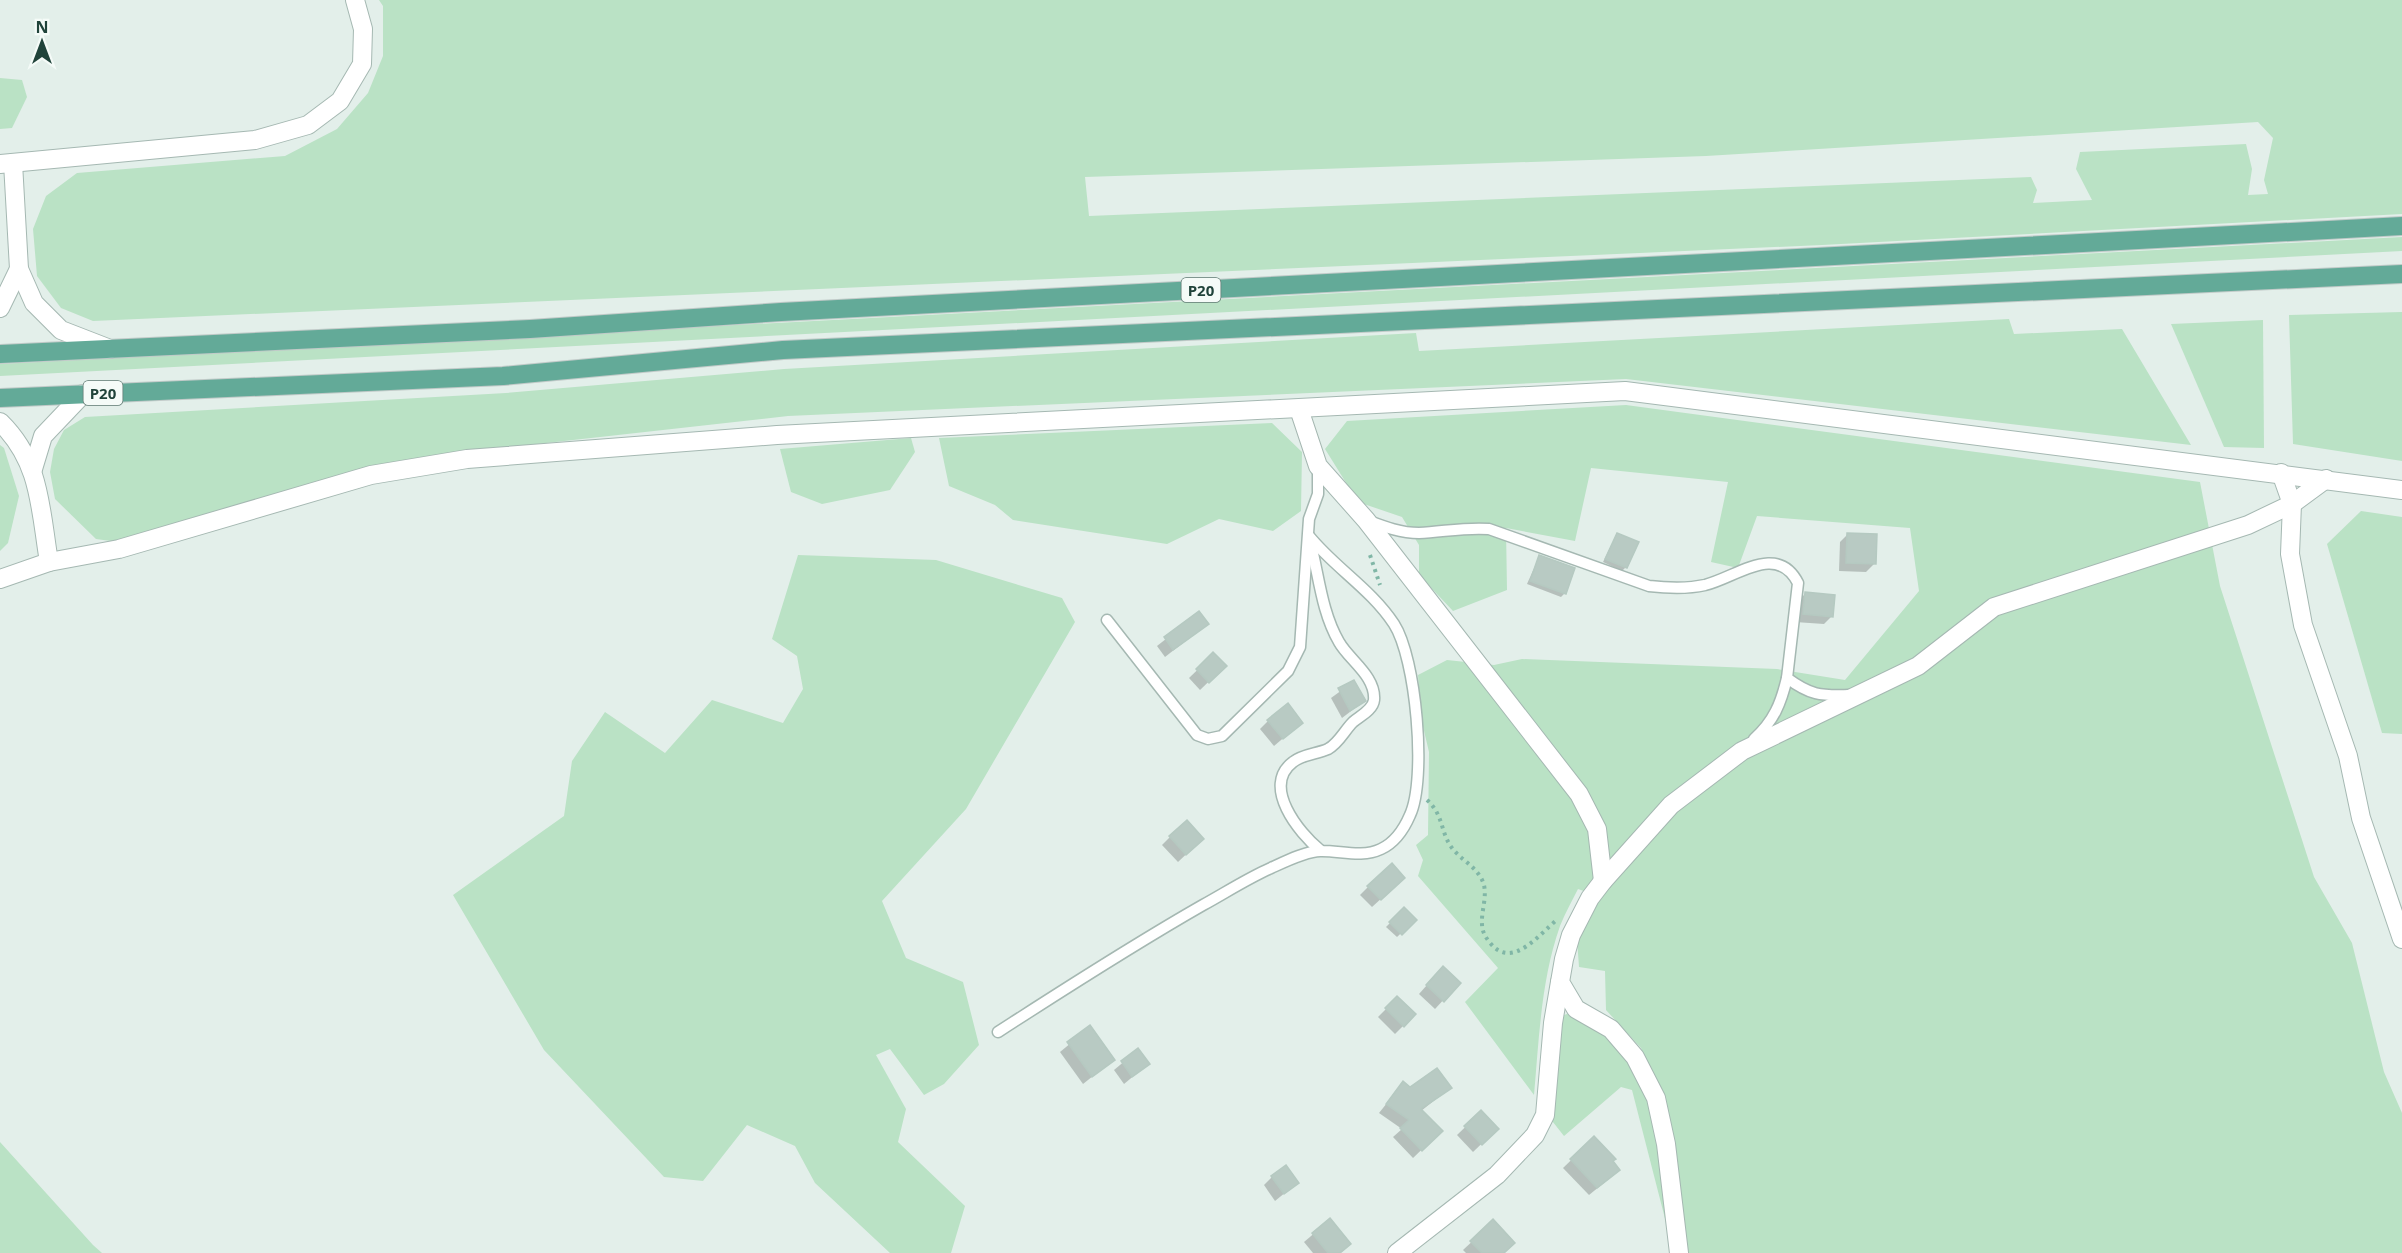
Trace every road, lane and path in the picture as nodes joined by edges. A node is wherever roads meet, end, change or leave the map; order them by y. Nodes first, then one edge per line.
1 (356, 0) edge
2 (6, 163) edge
3 (2402, 226) edge
4 (19, 269) junction
5 (2402, 274) edge
6 (0, 308) edge
7 (110, 349) junction
8 (0, 354) edge
9 (83, 394) junction
10 (0, 398) edge
11 (1299, 409) junction
12 (0, 422) edge
13 (1318, 466) junction
14 (33, 469) junction
15 (2281, 473) junction
16 (2326, 479) junction
17 (2402, 490) edge
18 (2292, 504) junction
19 (1366, 520) junction
20 (1309, 536) junction
21 (1370, 550) dead end
22 (49, 562) junction
23 (0, 579) edge
24 (1382, 592) dead end
25 (1107, 620) dead end
26 (1787, 678) junction
27 (1858, 694) junction
28 (1742, 751) junction
29 (1416, 789) junction
30 (1320, 850) junction
31 (1603, 881) junction
32 (1560, 917) dead end
33 (2402, 939) edge
34 (1560, 982) junction
35 (998, 1032) dead end
36 (1397, 1253) edge
37 (1679, 1253) edge

1 - 2 street
2 - 4 street
3 - 7 main road, Р20
4 - 6 street
4 - 7 street
5 - 9 main road, Р20
7 - 8 main road, Р20
9 - 10 main road, Р20
9 - 14 street
11 - 13 street
11 - 15 street
11 - 22 street
12 - 14 street
13 - 19 street
13 - 20 lane
14 - 22 street
15 - 16 street
15 - 18 street
16 - 17 street
16 - 18 street
18 - 27 street
18 - 33 street
19 - 26 lane
19 - 31 street
20 - 25 lane
20 - 29 lane
20 - 30 lane
21 - 24 path
22 - 23 street
26 - 27 lane
26 - 28 lane
27 - 28 street
28 - 31 street
29 - 30 lane
29 - 32 path
30 - 35 lane
31 - 34 street
34 - 36 street
34 - 37 street

